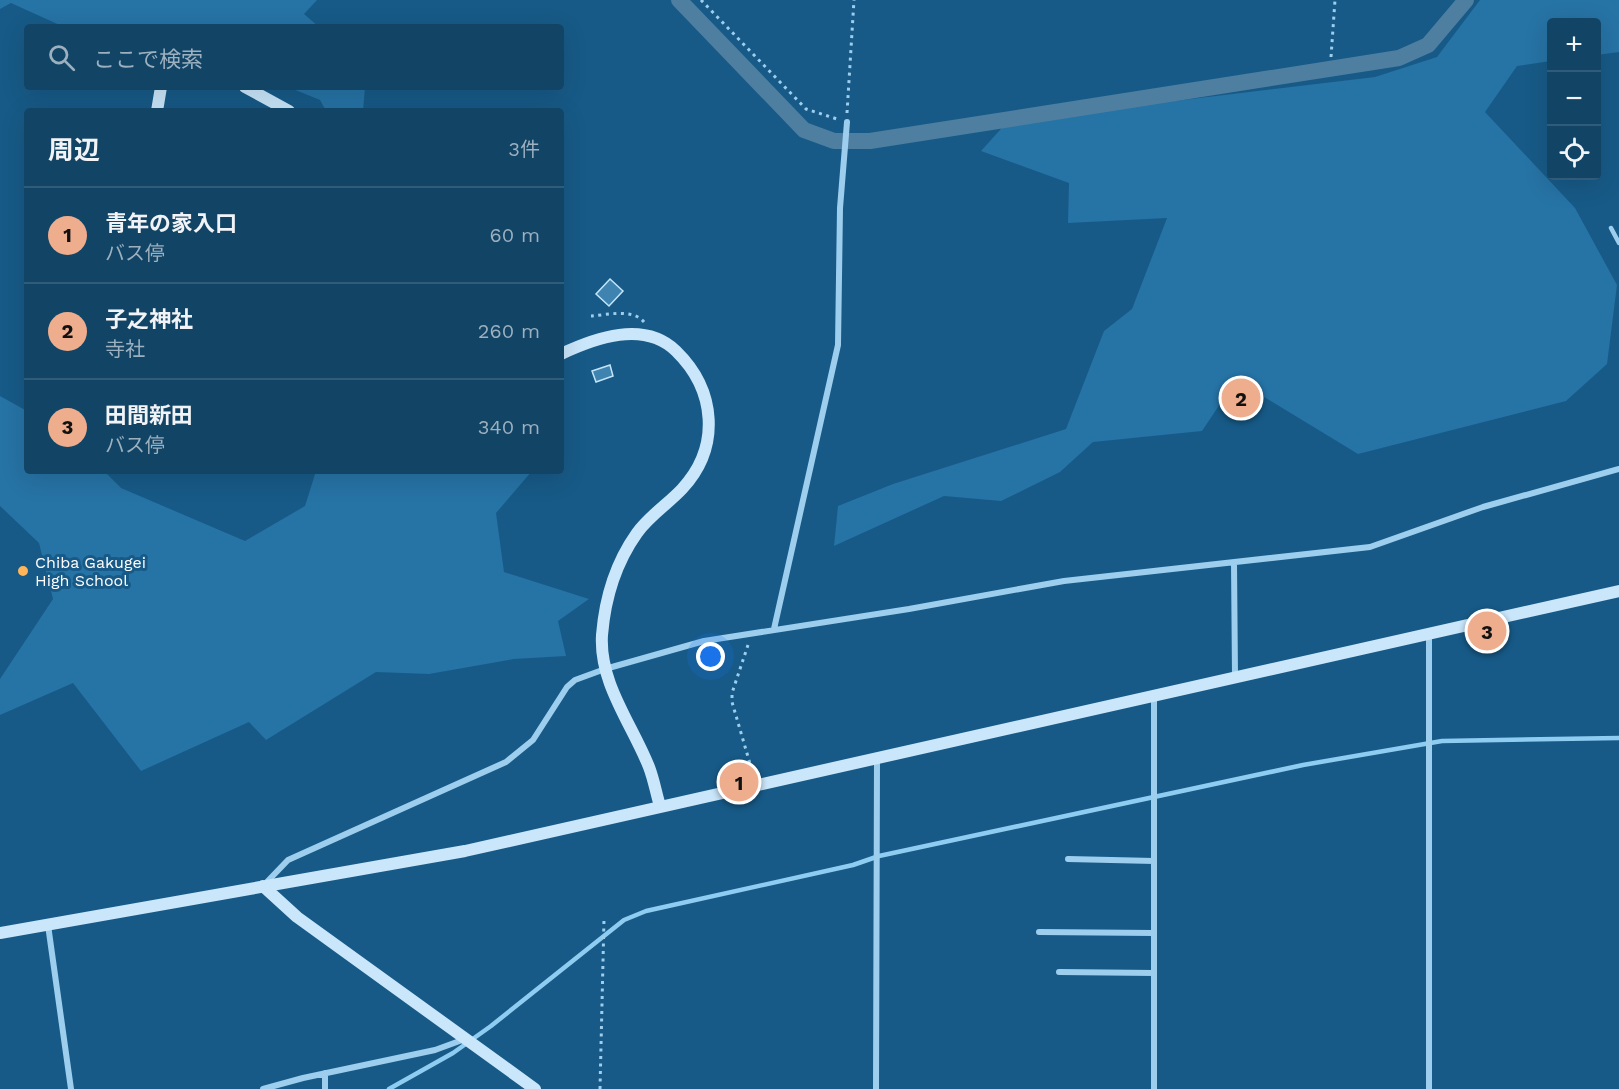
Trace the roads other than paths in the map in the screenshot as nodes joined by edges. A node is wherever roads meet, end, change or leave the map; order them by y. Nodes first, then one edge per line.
1 (160, 90) edge
2 (250, 90) edge
3 (158, 108) edge
4 (284, 108) edge
5 (847, 122) road end
6 (1611, 228) dead end
7 (1619, 243) edge
8 (564, 353) edge
9 (1619, 469) edge
10 (1234, 563) junction
11 (1619, 591) edge
12 (774, 628) junction
13 (1429, 634) junction
14 (606, 669) junction
15 (1235, 677) junction
16 (1154, 696) junction
17 (877, 760) junction
18 (660, 806) junction
19 (1068, 859) dead end
20 (1154, 861) junction
21 (263, 886) junction
22 (48, 925) junction
23 (1039, 932) dead end
24 (0, 933) edge
25 (1154, 933) junction
26 (1059, 972) dead end
27 (1154, 973) junction
28 (465, 1039) junction
29 (325, 1073) junction
30 (71, 1089) edge
31 (262, 1089) edge
32 (325, 1089) edge
33 (535, 1089) edge
34 (876, 1089) edge
35 (1154, 1089) edge
36 (1429, 1089) edge

1 - 3 street
2 - 4 street
5 - 12 street
6 - 7 lane
8 - 14 street
9 - 10 street
10 - 12 street
10 - 15 street
11 - 13 street
12 - 14 street
13 - 15 street
13 - 36 street
14 - 18 street
14 - 21 street
15 - 16 street
16 - 17 street
16 - 20 street
17 - 18 street
17 - 34 street
18 - 21 street
19 - 20 street
20 - 25 street
21 - 22 street
21 - 28 street
22 - 24 street
22 - 30 street
23 - 25 street
25 - 27 street
26 - 27 street
27 - 35 street
28 - 29 street
28 - 33 street
29 - 31 street
29 - 32 street

